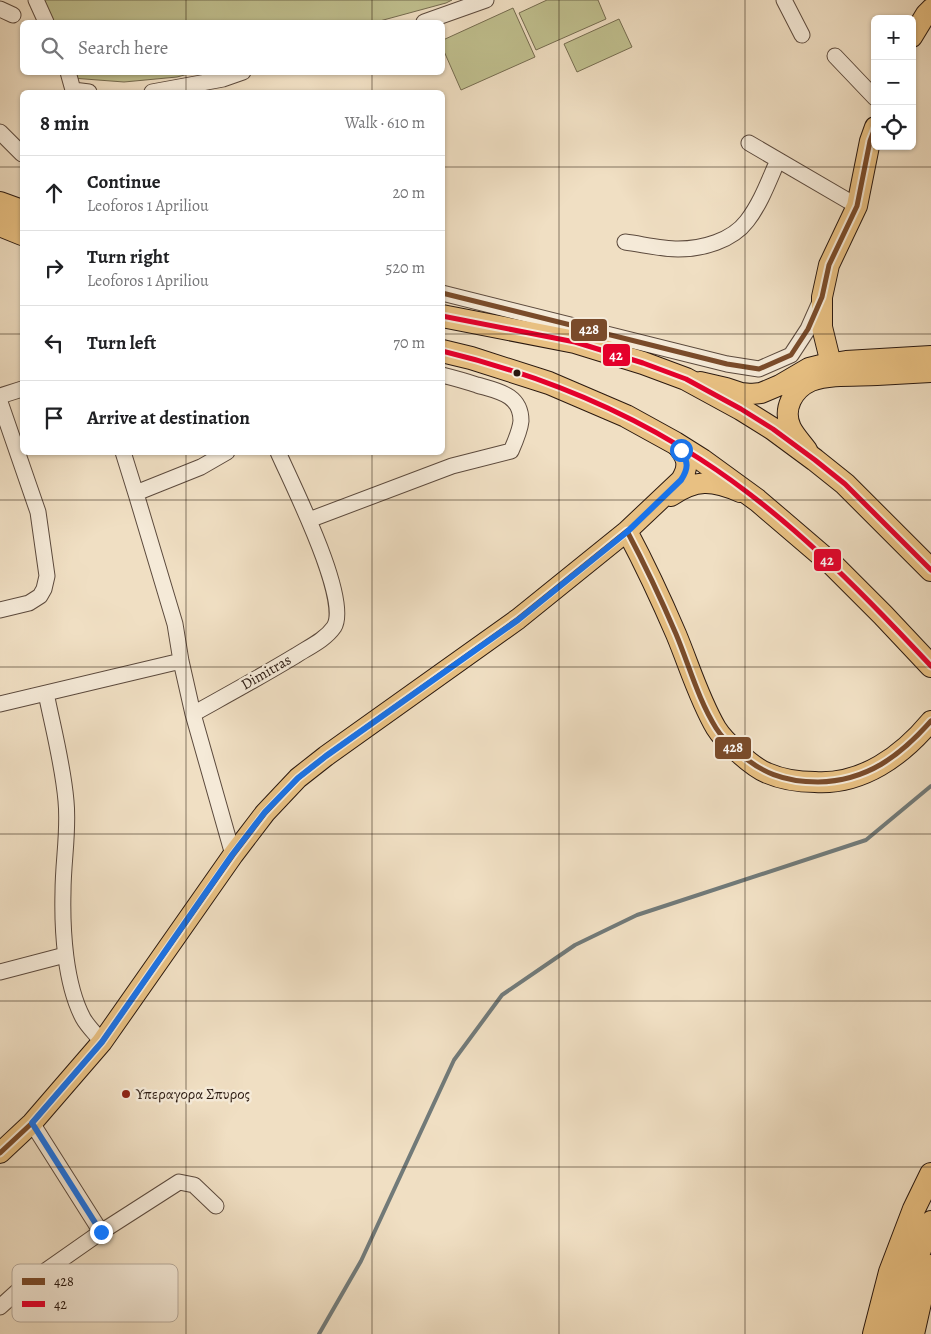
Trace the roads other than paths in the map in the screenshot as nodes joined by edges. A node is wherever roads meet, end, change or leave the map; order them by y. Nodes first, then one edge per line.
1 (36, 0) edge
2 (486, 0) edge
3 (784, 0) edge
4 (931, 9) edge
5 (45, 20) edge
6 (430, 20) edge
7 (916, 30) edge
8 (802, 35) dead end
9 (835, 56) dead end
10 (69, 75) edge
11 (234, 75) edge
12 (72, 90) edge
13 (163, 90) edge
14 (871, 94) edge
15 (0, 132) edge
16 (871, 138) edge
17 (749, 143) dead end
18 (20, 152) edge
19 (778, 160) junction
20 (0, 203) edge
21 (857, 206) junction
22 (20, 210) edge
23 (0, 225) edge
24 (0, 232) edge
25 (20, 233) edge
26 (20, 240) edge
27 (625, 242) dead end
28 (445, 294) edge
29 (822, 296) junction
30 (445, 317) edge
31 (445, 352) edge
32 (931, 356) edge
33 (833, 370) junction
34 (931, 372) edge
35 (445, 376) edge
36 (686, 379) junction
37 (20, 390) edge
38 (0, 396) edge
39 (0, 402) edge
40 (675, 443) junction
41 (124, 455) edge
42 (222, 455) edge
43 (279, 455) edge
44 (815, 460) junction
45 (136, 493) junction
46 (757, 500) junction
47 (647, 513) junction
48 (309, 520) junction
49 (627, 532) junction
50 (931, 570) edge
51 (0, 610) edge
52 (181, 661) junction
53 (931, 666) edge
54 (46, 693) junction
55 (0, 704) edge
56 (193, 714) junction
57 (931, 721) edge
58 (232, 855) junction
59 (65, 955) junction
60 (0, 972) edge
61 (102, 1042) junction
62 (32, 1123) junction
63 (0, 1154) edge
64 (931, 1174) edge
65 (216, 1206) dead end
66 (931, 1222) edge
67 (101, 1232) junction
68 (56, 1264) edge
69 (931, 1266) edge
70 (12, 1297) edge
71 (0, 1307) edge
72 (874, 1334) edge
73 (892, 1334) edge
74 (913, 1334) edge

1 - 5 street
2 - 6 street
3 - 8 street
4 - 7 main road
9 - 14 street
10 - 12 street
11 - 13 street
15 - 18 street
16 - 21 main road
17 - 19 street
19 - 21 street
19 - 27 street
20 - 22 highway
21 - 29 main road
23 - 25 highway
24 - 26 street
28 - 29 street
29 - 33 main road
30 - 36 highway
31 - 40 highway
32 - 33 main road
33 - 34 main road
33 - 36 main road
33 - 44 main road
35 - 48 street
36 - 44 highway
37 - 38 street
39 - 51 street
40 - 46 highway
40 - 47 main road
41 - 45 street
42 - 45 street
43 - 48 street
44 - 50 highway
45 - 52 street
46 - 47 main road
46 - 53 highway
47 - 49 main road
48 - 56 street, Dimitras
49 - 57 main road
49 - 58 main road
52 - 54 street
52 - 56 street
54 - 55 street
54 - 59 street
56 - 58 street
58 - 61 main road
59 - 60 street
59 - 61 street
61 - 62 main road
62 - 63 main road
62 - 67 street
64 - 72 highway
65 - 67 street
66 - 73 highway
67 - 68 street
69 - 74 highway
70 - 71 street

